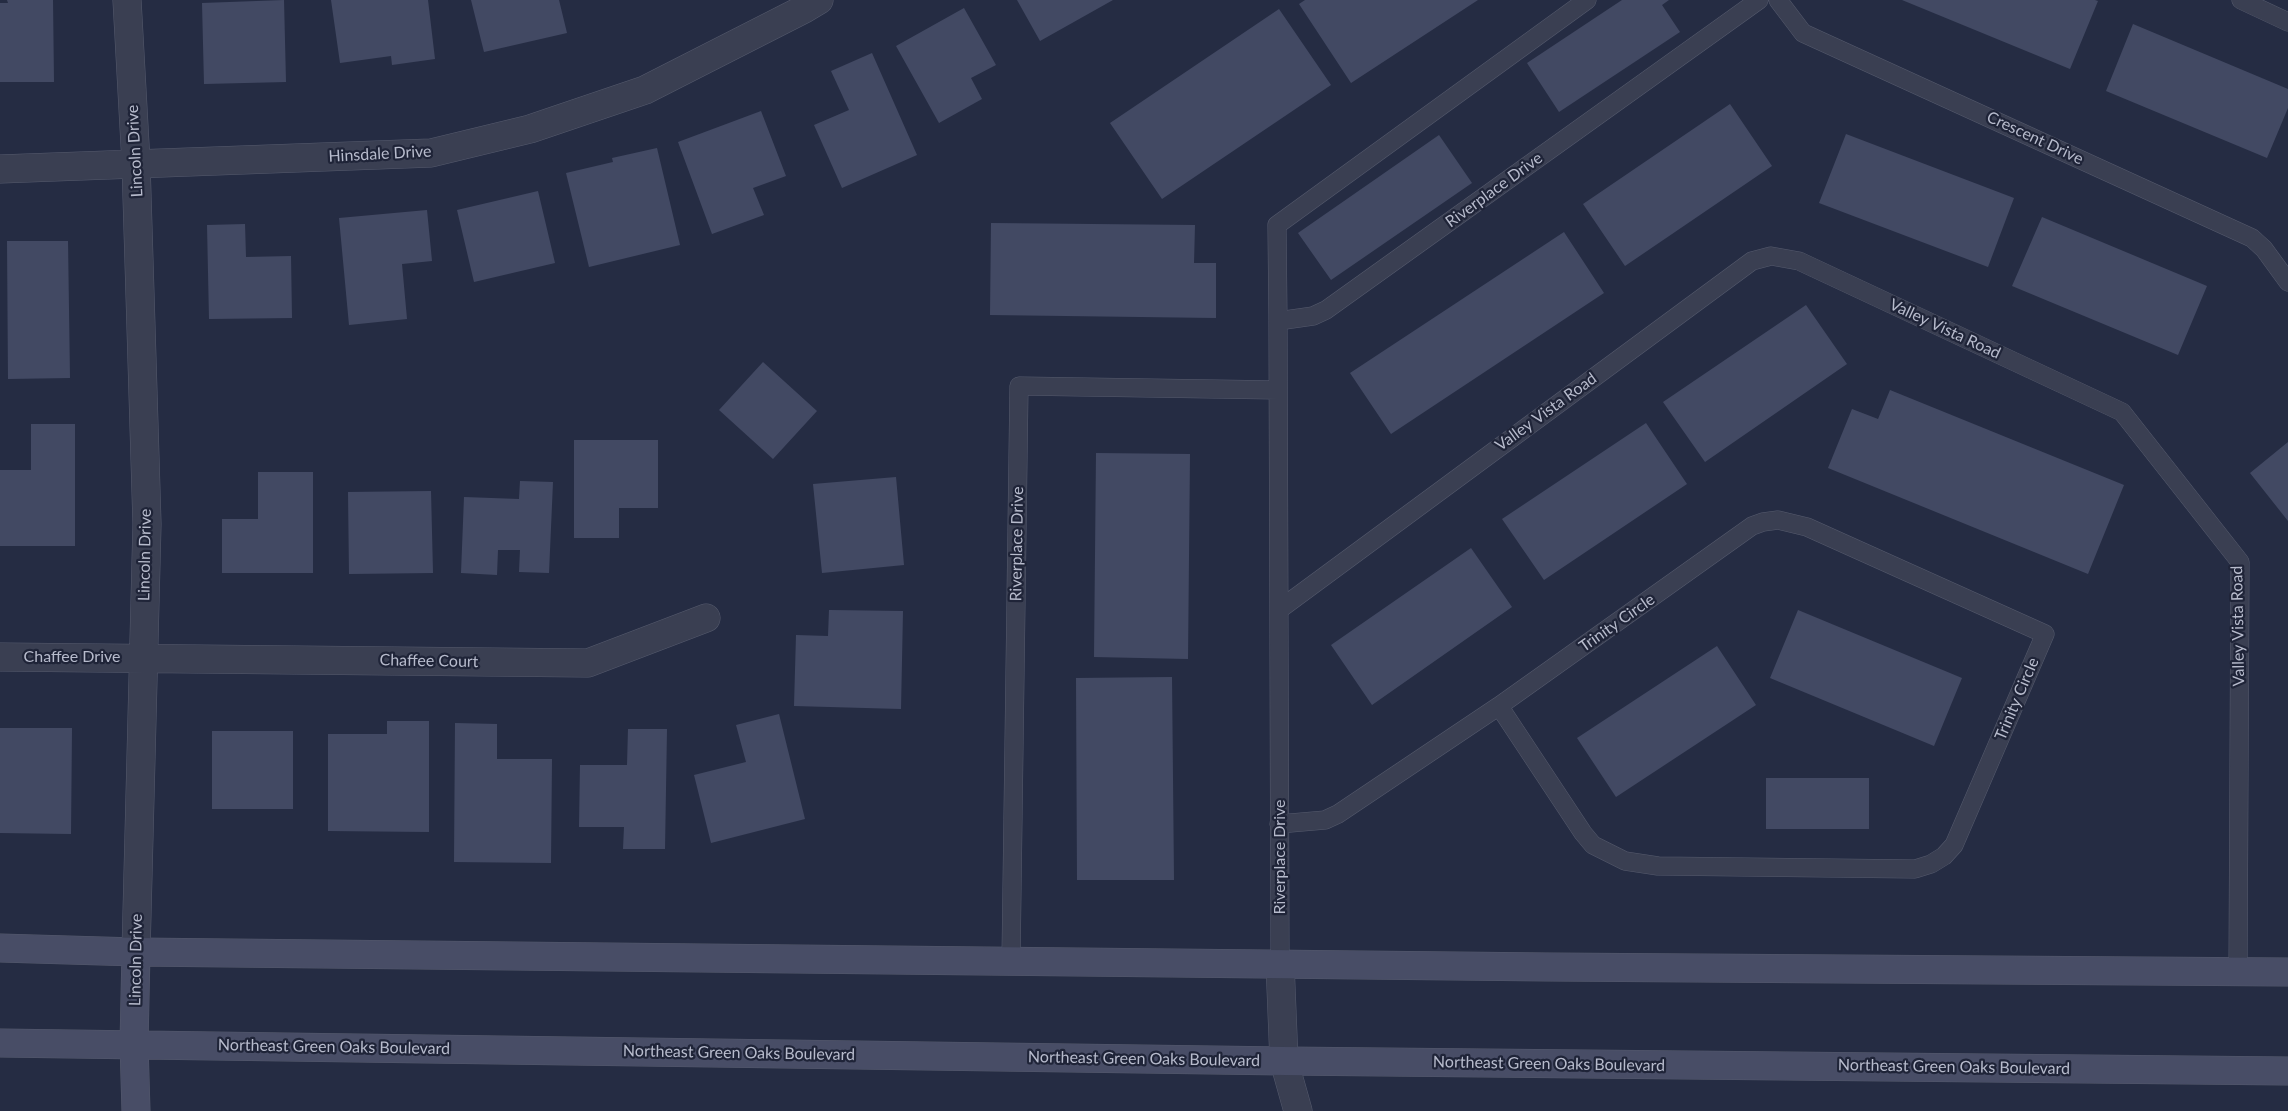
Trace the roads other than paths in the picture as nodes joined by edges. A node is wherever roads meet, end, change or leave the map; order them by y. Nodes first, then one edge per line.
1 (127, 0) edge
2 (819, 0) edge
3 (1587, 0) edge
4 (1759, 0) edge
5 (1778, 0) edge
6 (2241, 0) edge
7 (2288, 22) edge
8 (136, 163) junction
9 (0, 169) edge
10 (2288, 282) edge
11 (1278, 321) junction
12 (1278, 390) junction
13 (1280, 608) junction
14 (706, 618) dead end
15 (0, 657) edge
16 (144, 658) junction
17 (1499, 706) junction
18 (1279, 824) junction
19 (0, 948) edge
20 (136, 952) junction
21 (1011, 960) junction
22 (1280, 963) junction
23 (2238, 972) junction
24 (2288, 972) edge
25 (0, 1043) edge
26 (134, 1044) junction
27 (1284, 1061) junction
28 (2288, 1071) edge
29 (136, 1111) edge
30 (1298, 1111) edge

1 - 8 street, Lincoln Drive
2 - 8 street, Hinsdale Drive
3 - 11 lane
4 - 11 lane, Riverplace Drive
5 - 10 lane, Crescent Drive
6 - 7 lane
8 - 9 street, Hinsdale Drive
8 - 16 street, Lincoln Drive
11 - 12 lane, Riverplace Drive
12 - 13 lane, Riverplace Drive
12 - 21 lane, Riverplace Drive
13 - 18 lane, Riverplace Drive
13 - 23 lane, Valley Vista Road
14 - 16 street, Chaffee Court
15 - 16 street, Chaffee Drive
16 - 20 street, Lincoln Drive
17 - 17 lane, Trinity Circle
17 - 18 lane, Trinity Circle
18 - 22 lane, Riverplace Drive
19 - 20 main road
20 - 21 main road
20 - 26 main road, Lincoln Drive
21 - 22 main road
22 - 23 main road
22 - 27 street
23 - 24 main road
25 - 26 main road, Northeast Green Oaks Boulevard
26 - 27 main road, Northeast Green Oaks Boulevard
26 - 29 main road, Lincoln Drive
27 - 28 main road, Northeast Green Oaks Boulevard
27 - 30 street

